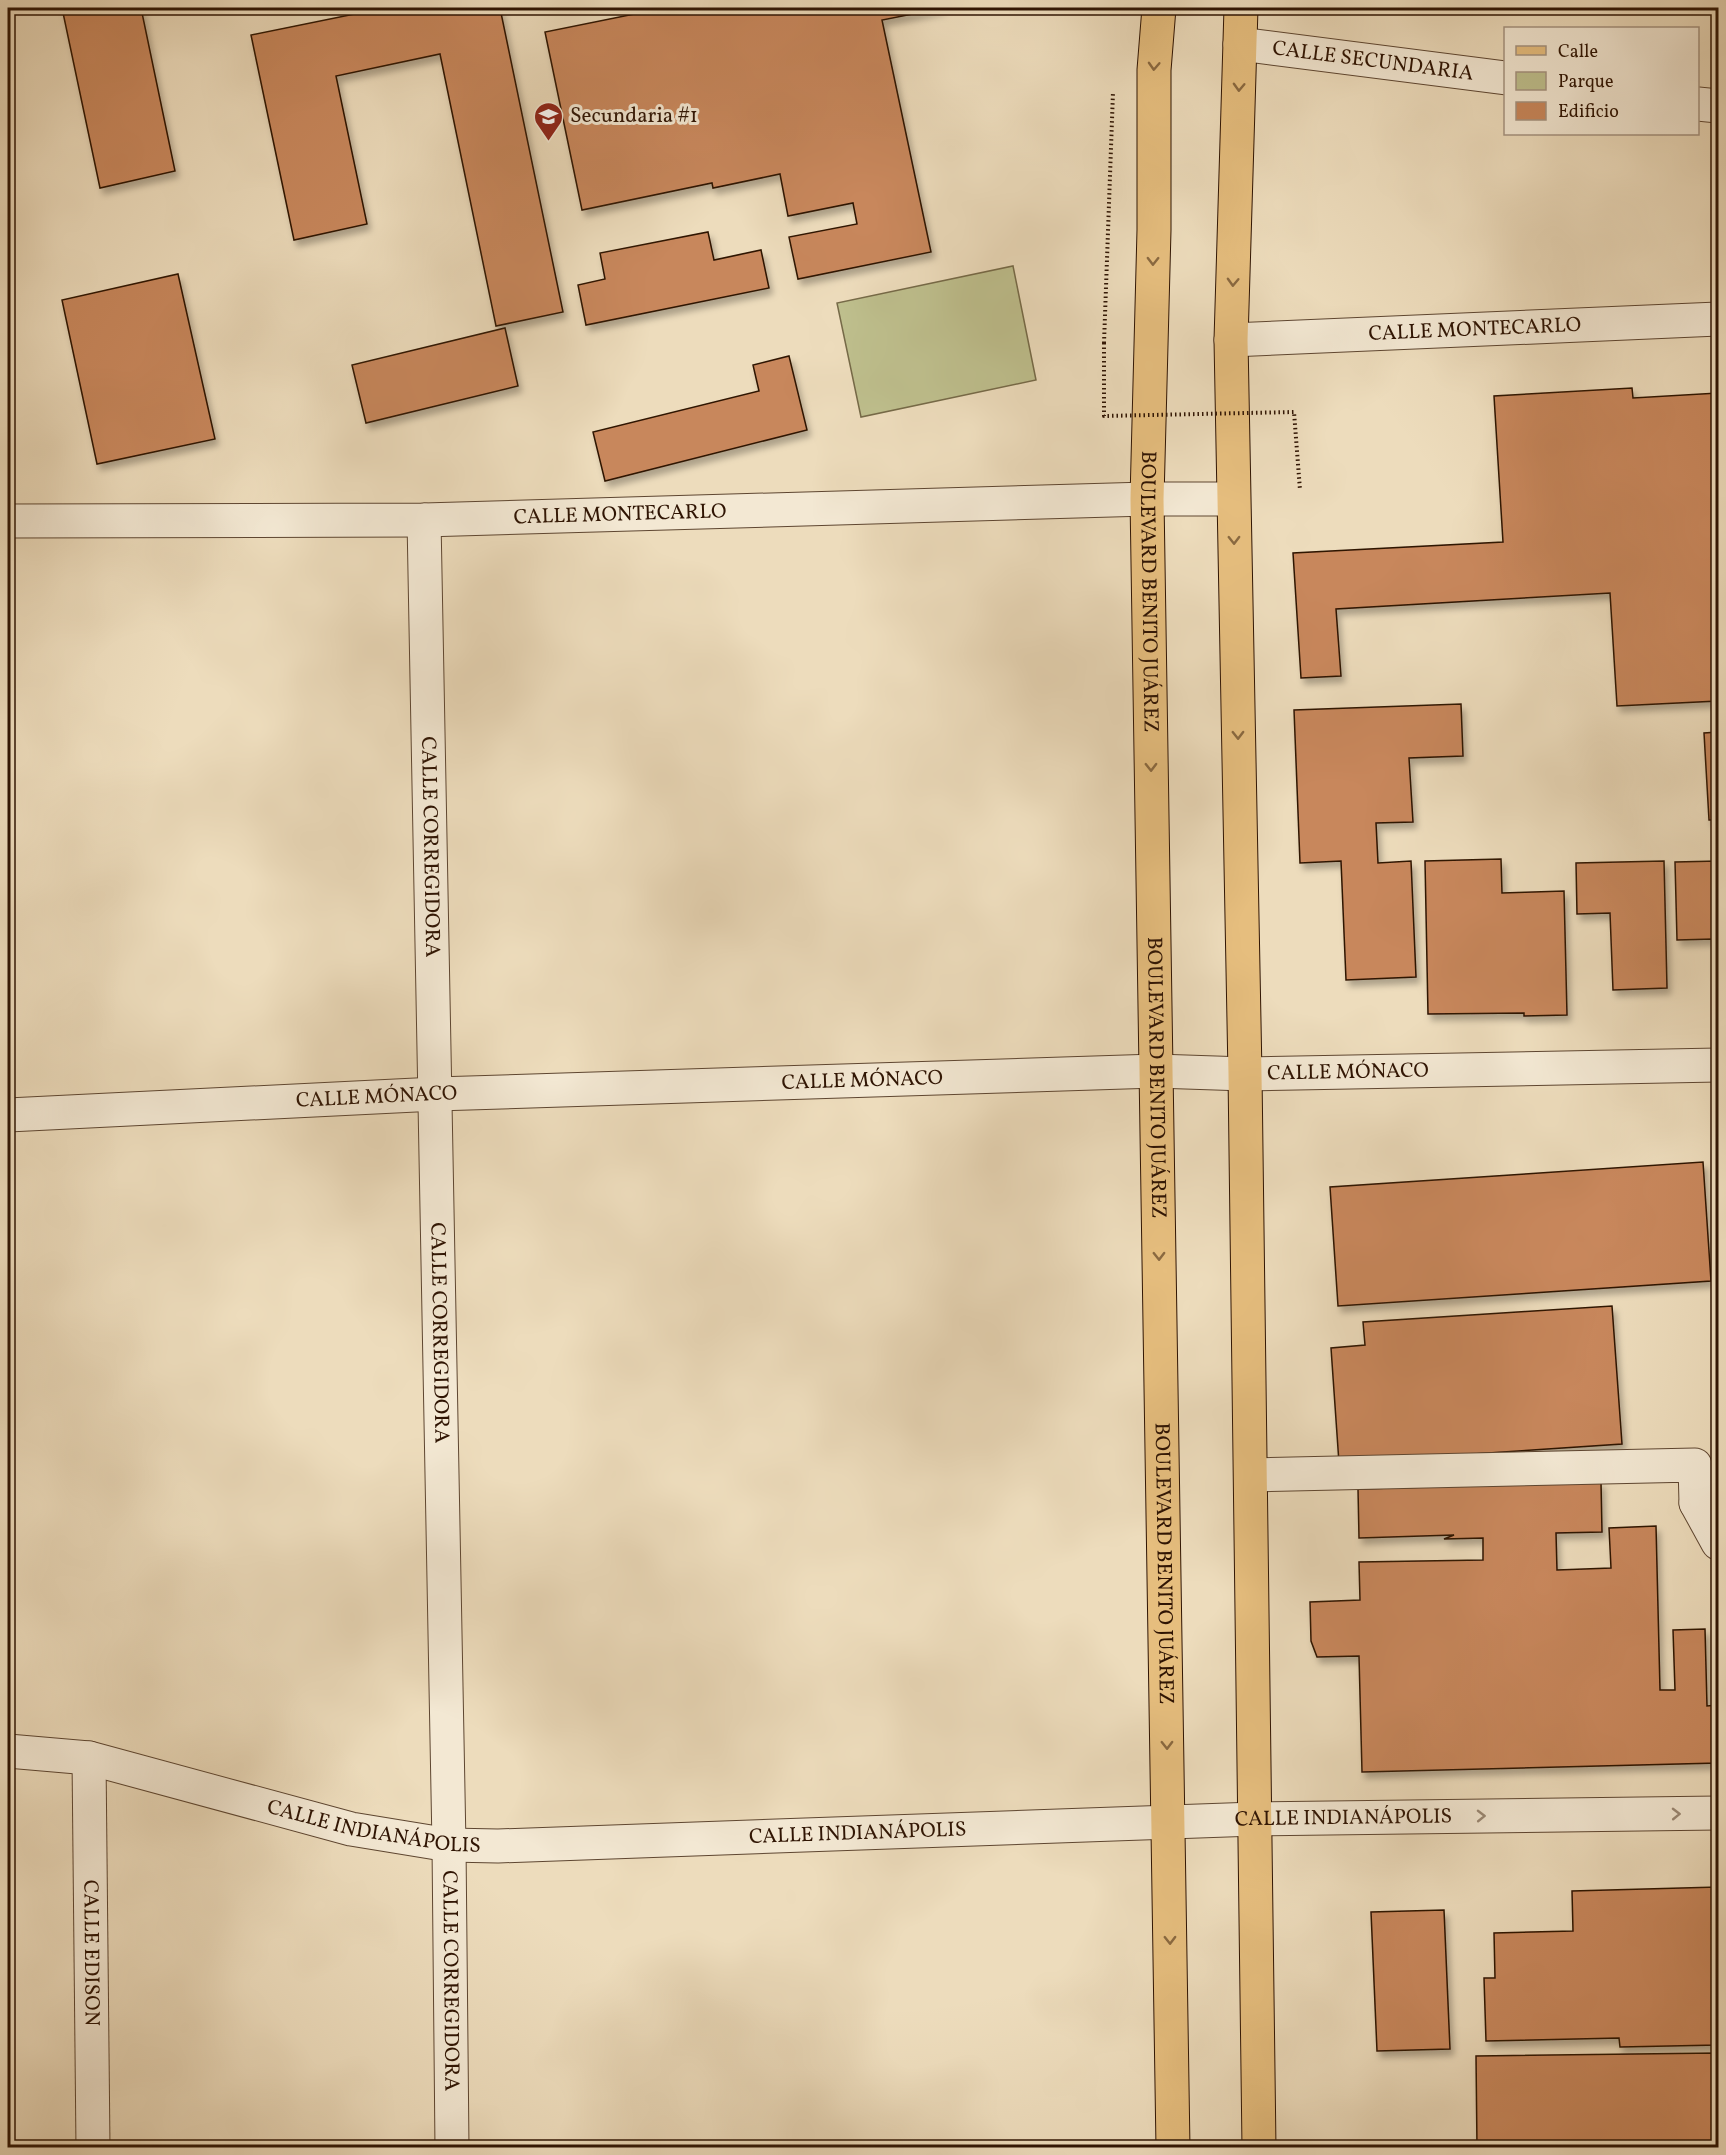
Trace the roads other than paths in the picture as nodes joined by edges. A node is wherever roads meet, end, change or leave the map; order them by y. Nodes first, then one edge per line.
1 (1159, 8) edge
2 (1241, 8) edge
3 (1240, 44) junction
4 (1504, 78) edge
5 (1699, 104) edge
6 (1719, 106) edge
7 (1719, 319) edge
8 (1231, 340) junction
9 (1147, 499) junction
10 (1233, 499) junction
11 (424, 520) junction
12 (8, 521) edge
13 (1719, 1065) edge
14 (1156, 1071) junction
15 (1245, 1074) junction
16 (436, 1094) junction
17 (8, 1115) edge
18 (1251, 1475) junction
19 (1707, 1503) edge
20 (1719, 1543) edge
21 (8, 1751) edge
22 (89, 1758) junction
23 (1719, 1813) edge
24 (1255, 1819) junction
25 (1168, 1823) junction
26 (449, 1845) junction
27 (93, 2148) edge
28 (452, 2148) edge
29 (1173, 2148) edge
30 (1259, 2148) edge

1 -> 9 main road, BOULEVARD BENITO JUÁREZ
2 - 3 main road
3 - 4 street, CALLE SECUNDARIA
3 -> 8 main road
5 - 6 street
7 - 8 street, CALLE MONTECARLO
8 - 10 main road
9 - 10 street, CALLE MONTECARLO
9 - 11 street, CALLE MONTECARLO
9 -> 14 main road, BOULEVARD BENITO JUÁREZ
10 -> 15 main road
11 - 12 street, CALLE MONTECARLO
11 - 16 street, CALLE CORREGIDORA
13 - 15 street, CALLE MÓNACO
14 - 15 street, CALLE MÓNACO
14 - 16 street, CALLE MÓNACO
14 -> 25 main road, BOULEVARD BENITO JUÁREZ
15 - 18 main road
16 - 17 street, CALLE MÓNACO
16 - 26 street, CALLE CORREGIDORA
18 - 19 street
18 - 24 main road
19 - 20 street
21 - 22 street, CALLE INDIANÁPOLIS
22 - 26 street, CALLE INDIANÁPOLIS
22 - 27 street, CALLE EDISON
24 -> 23 street, CALLE INDIANÁPOLIS
24 - 25 street, CALLE INDIANÁPOLIS
24 - 30 main road
25 - 26 street, CALLE INDIANÁPOLIS
25 -> 29 main road, BOULEVARD BENITO JUÁREZ
26 - 28 street, CALLE CORREGIDORA

